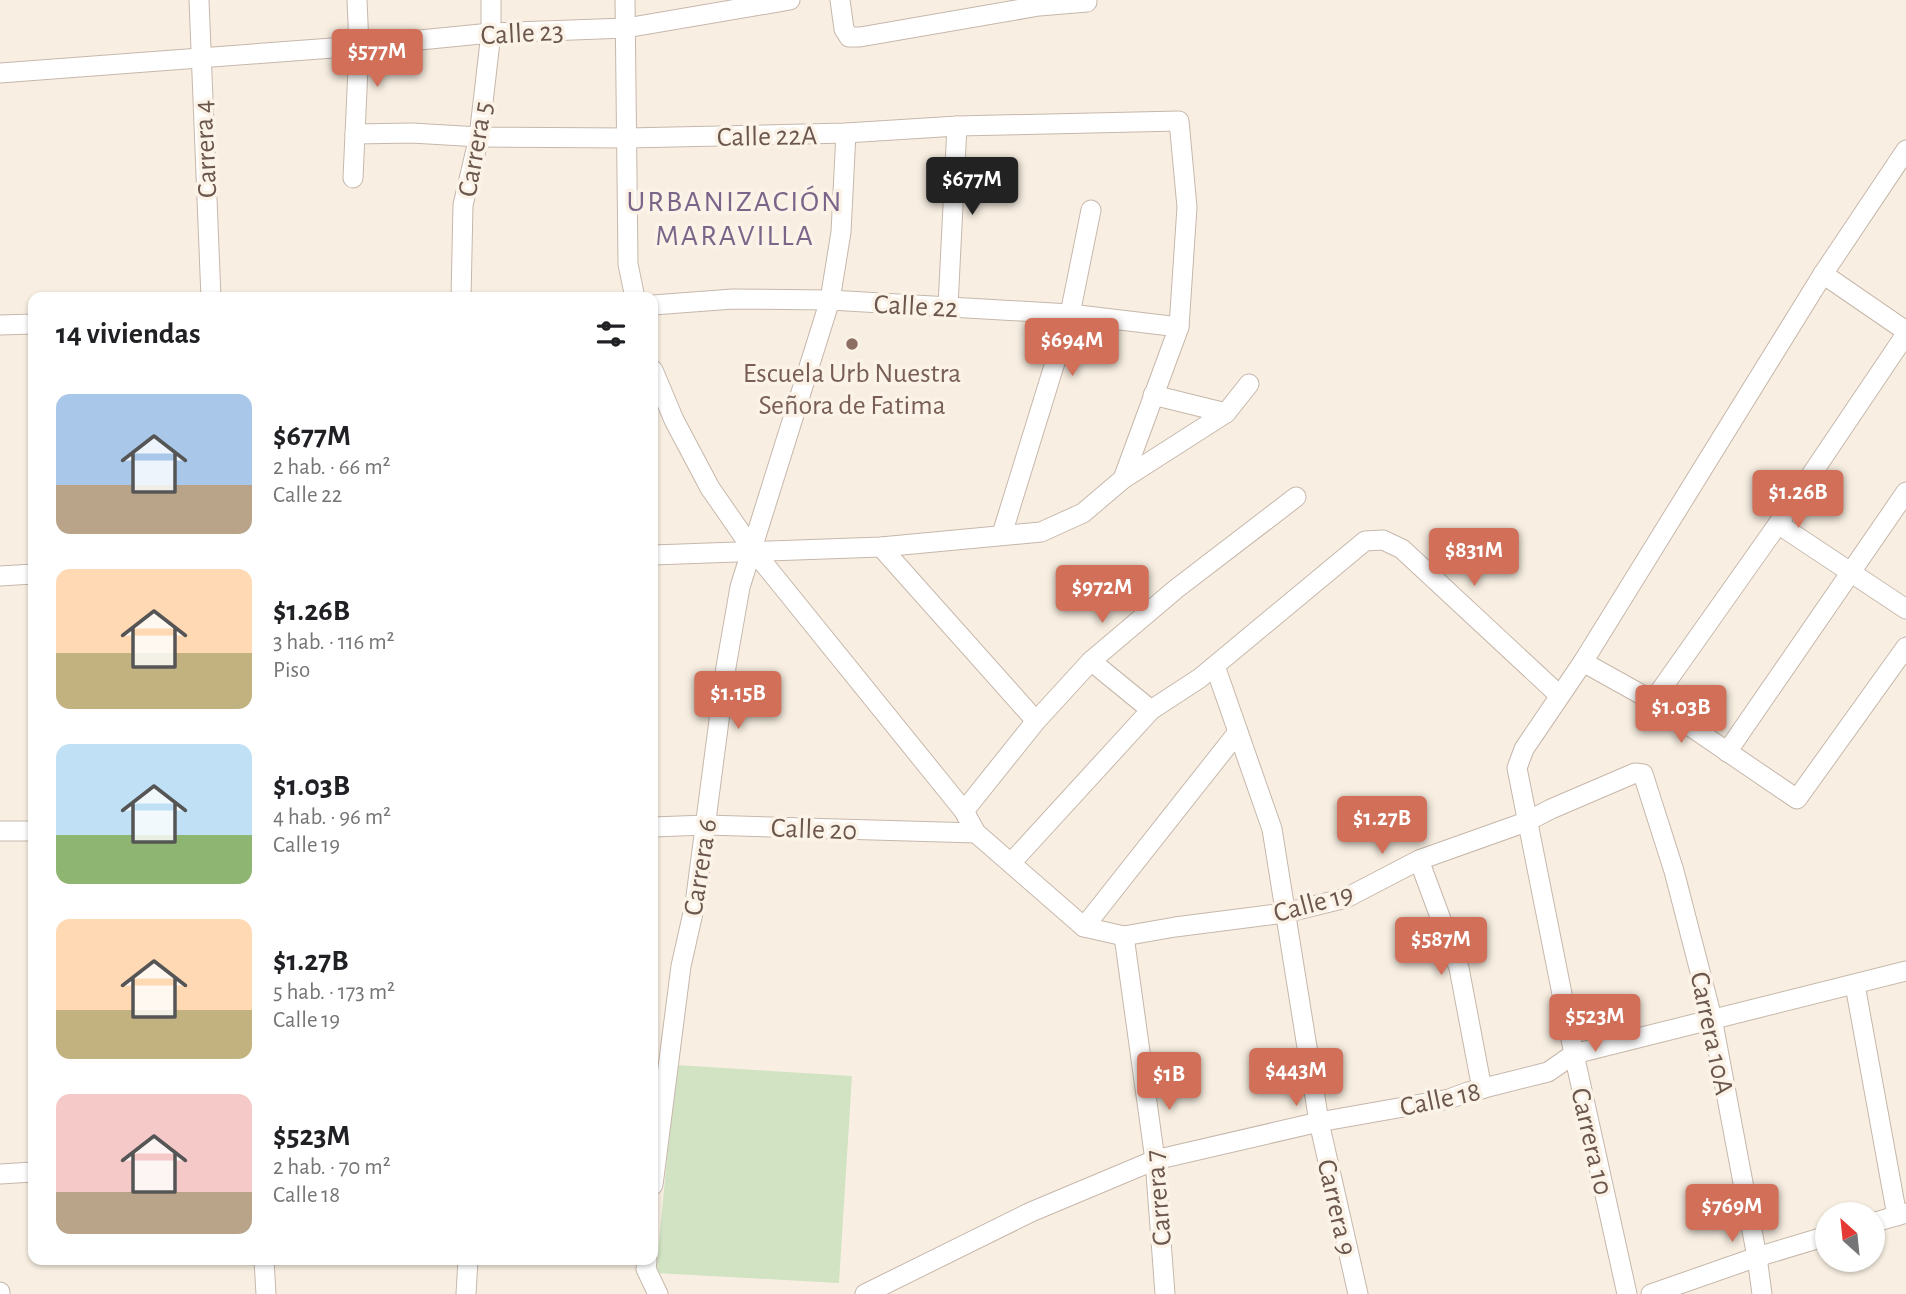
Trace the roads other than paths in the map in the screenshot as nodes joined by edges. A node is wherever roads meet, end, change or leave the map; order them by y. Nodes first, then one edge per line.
1 (199, 0) edge
2 (357, 0) edge
3 (491, 0) edge
4 (625, 0) edge
5 (790, 0) edge
6 (840, 0) edge
7 (1087, 2) dead end
8 (1039, 3) edge
9 (626, 28) junction
10 (491, 33) junction
11 (359, 46) junction
12 (200, 57) junction
13 (0, 73) edge
14 (957, 126) junction
15 (846, 133) junction
16 (355, 134) junction
17 (479, 137) junction
18 (628, 138) junction
19 (1906, 150) edge
20 (353, 178) dead end
21 (1091, 210) dead end
22 (1823, 274) junction
23 (211, 292) edge
24 (461, 292) edge
25 (634, 292) edge
26 (830, 300) junction
27 (658, 305) edge
28 (948, 306) junction
29 (1070, 313) junction
30 (28, 324) edge
31 (0, 325) edge
32 (1179, 327) junction
33 (1906, 332) edge
34 (658, 382) edge
35 (1249, 384) dead end
36 (1153, 395) junction
37 (1226, 413) junction
38 (1123, 479) junction
39 (1906, 492) edge
40 (1296, 497) dead end
41 (1778, 524) junction
42 (1002, 534) junction
43 (881, 547) junction
44 (753, 550) junction
45 (658, 555) edge
46 (1850, 572) junction
47 (28, 574) edge
48 (0, 576) edge
49 (1906, 609) edge
50 (1906, 647) edge
51 (1091, 661) junction
52 (1583, 662) junction
53 (1215, 666) junction
54 (1559, 695) junction
55 (1653, 701) junction
56 (1151, 710) junction
57 (1036, 721) junction
58 (1238, 732) junction
59 (1727, 752) junction
60 (1644, 776) joint
61 (964, 811) junction
62 (1526, 822) junction
63 (706, 825) junction
64 (658, 827) edge
65 (0, 831) edge
66 (28, 831) edge
67 (976, 833) junction
68 (1419, 860) junction
69 (1011, 863) junction
70 (1285, 913) junction
71 (1084, 927) junction
72 (1124, 936) junction
73 (1906, 971) edge
74 (1855, 985) junction
75 (1712, 1018) junction
76 (1574, 1054) junction
77 (1482, 1089) junction
78 (1319, 1122) junction
79 (658, 1123) edge
80 (1155, 1160) junction
81 (28, 1172) edge
82 (0, 1174) edge
83 (1901, 1214) edge
84 (1815, 1240) edge
85 (1757, 1257) junction
86 (264, 1265) edge
87 (468, 1265) edge
88 (646, 1265) edge
89 (266, 1294) edge
90 (466, 1294) edge
91 (658, 1294) edge
92 (865, 1294) edge
93 (1165, 1294) edge
94 (1358, 1294) edge
95 (1627, 1294) edge
96 (1651, 1294) edge
97 (1762, 1294) edge

1 - 12 street, Carrera 4
2 - 11 street
3 - 10 street, Carrera 5
4 - 9 street
5 - 9 street, Calle 23
6 - 8 street
7 - 8 street
9 - 10 street, Calle 23
9 - 18 street
10 - 11 street, Calle 23
10 - 17 street, Carrera 5
11 - 12 street, Calle 23
11 - 16 street
12 - 13 street, Calle 23
12 - 23 street, Carrera 4
14 - 15 street, Calle 22A
14 - 28 street
14 - 32 street, Calle 22A
15 - 18 street, Calle 22A
15 - 26 street, Carrera 6
16 - 17 street, Calle 22A
16 - 20 street
17 - 18 street, Calle 22A
17 - 24 street, Carrera 5
18 - 25 street
19 - 22 street, Carrera 10
21 - 29 street
22 - 33 street
22 - 52 street, Carrera 10
26 - 27 street, Calle 22
26 - 28 street, Calle 22
26 - 44 street, Carrera 6
28 - 29 street, Calle 22
29 - 32 street, Calle 22
29 - 42 street
30 - 31 street
32 - 36 street
33 - 41 street
34 - 44 street
35 - 37 street
36 - 37 street
36 - 38 street
37 - 38 street
38 - 42 street
39 - 46 street
40 - 51 street
41 - 46 street
41 - 55 street
42 - 43 street
43 - 44 street
43 - 57 street
44 - 45 street
44 - 61 street
44 - 63 street, Carrera 6
46 - 49 street
46 - 59 street
47 - 48 street
50 - 59 street
51 - 56 street
51 - 57 street
52 - 54 street, Carrera 10
52 - 55 street
53 - 54 street
53 - 56 street
53 - 58 street, Carrera 9
54 - 62 street, Carrera 10
55 - 59 street
56 - 69 street
57 - 61 street
58 - 70 street, Carrera 9
58 - 71 street
60 - 62 street, Calle 19
60 - 75 street, Carrera 10A
61 - 67 street
62 - 68 street, Calle 19
62 - 76 street, Carrera 10
63 - 64 street, Calle 20
63 - 67 street, Calle 20
63 - 79 street, Carrera 6
65 - 66 street
67 - 69 street
68 - 70 street, Calle 19
68 - 77 street
69 - 71 street
70 - 72 street, Calle 19
70 - 78 street, Carrera 9
71 - 72 street, Calle 19
72 - 80 street, Carrera 7
73 - 74 street, Calle 18
74 - 75 street, Calle 18
74 - 83 street
75 - 76 street, Calle 18
75 - 85 street, Carrera 10A
76 - 77 street, Calle 18
76 - 95 street, Carrera 10
77 - 78 street, Calle 18
78 - 80 street, Calle 18
78 - 94 street, Carrera 9
80 - 92 street, Calle 18
80 - 93 street, Carrera 7
81 - 82 street
84 - 85 street
85 - 96 street
85 - 97 street, Carrera 10A
86 - 89 street
87 - 90 street
88 - 91 street

